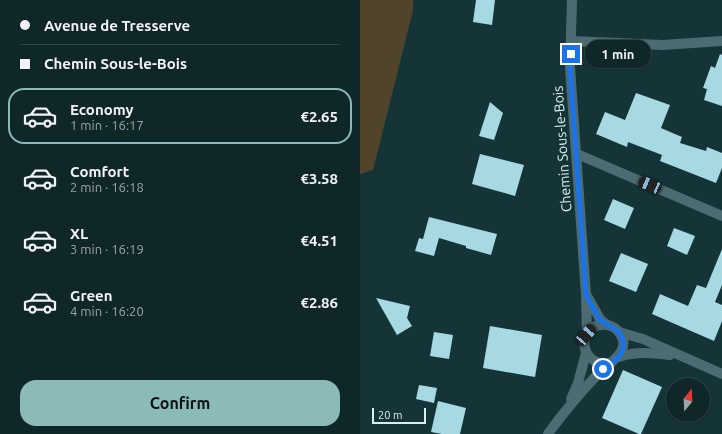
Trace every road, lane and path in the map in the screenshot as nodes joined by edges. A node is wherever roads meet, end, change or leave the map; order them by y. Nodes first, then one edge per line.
1 (572, 0) edge
2 (571, 41) junction
3 (722, 41) edge
4 (577, 154) junction
5 (722, 216) edge
6 (586, 295) junction
7 (607, 325) junction
8 (619, 332) junction
9 (586, 335) junction
10 (586, 353) junction
11 (678, 356) junction
12 (619, 357) junction
13 (610, 363) junction
14 (722, 374) edge
15 (568, 406) junction
16 (548, 434) edge

1 - 2 street, Chemin Sous-le-Bois
2 - 3 street
2 - 4 street, Chemin Sous-le-Bois
4 - 5 street
4 - 6 street, Chemin Sous-le-Bois
6 - 7 street, Chemin Sous-le-Bois
6 - 9 street, Chemin Sous-le-Bois
7 - 8 street
7 - 9 street
8 - 11 street
8 - 12 street
9 - 10 street
10 - 13 street
10 - 15 street
11 - 12 street
11 - 14 street
12 - 13 street
13 - 15 street
15 - 16 street

